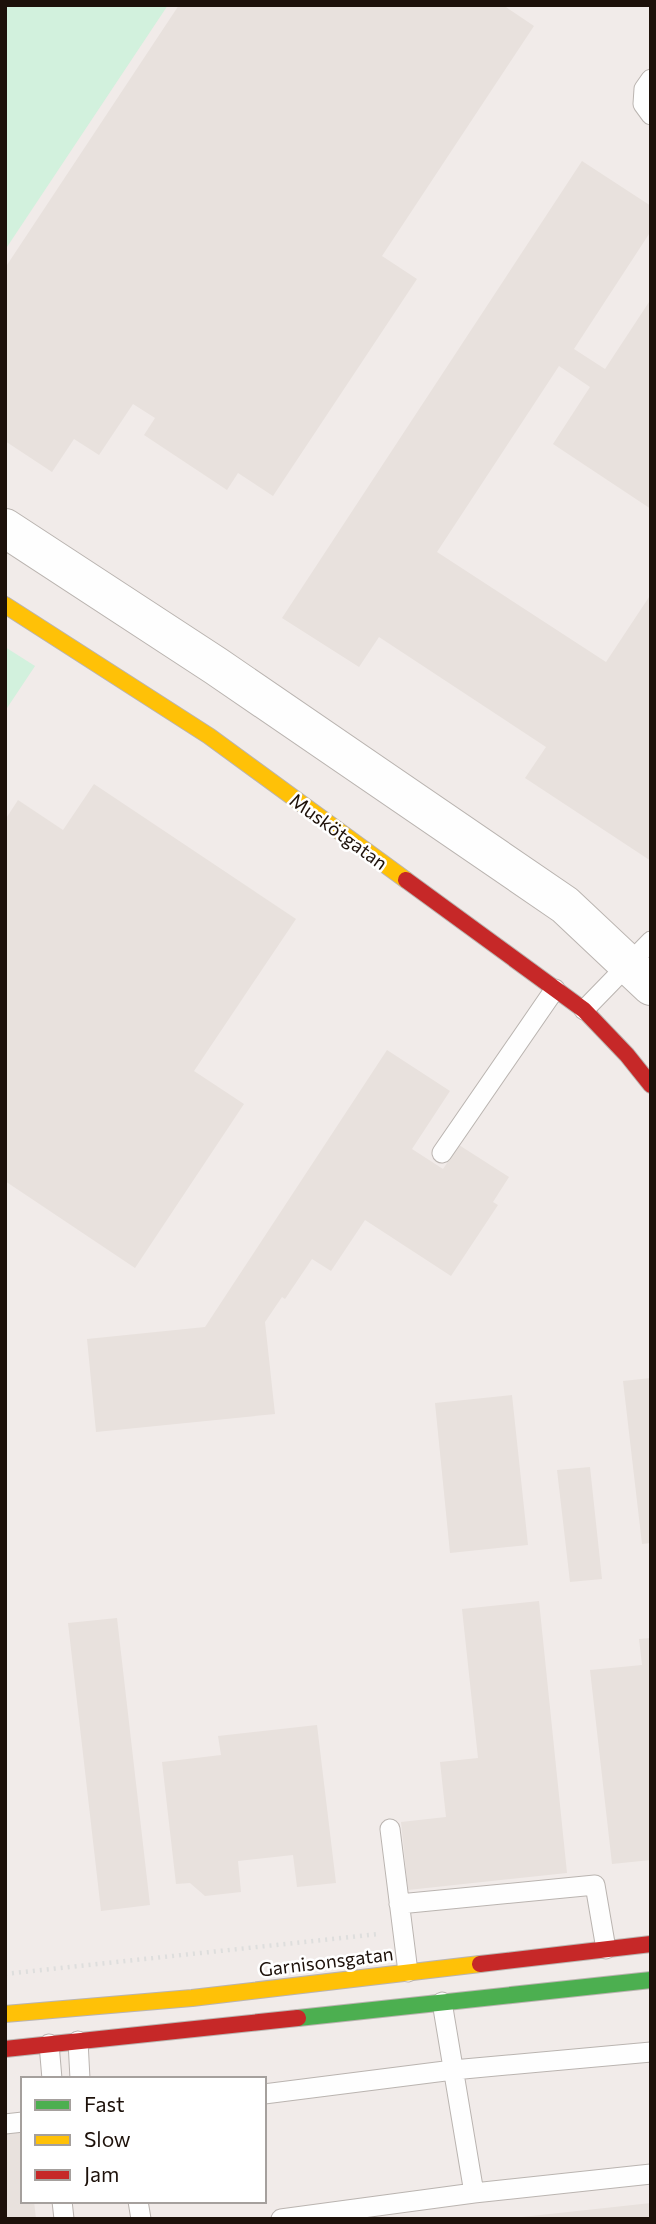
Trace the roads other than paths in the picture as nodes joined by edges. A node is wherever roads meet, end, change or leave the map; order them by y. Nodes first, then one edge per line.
1 (651, 79) edge
2 (651, 115) edge
3 (5, 528) edge
4 (5, 605) edge
5 (643, 964) edge
6 (555, 989) junction
7 (584, 1010) junction
8 (651, 1085) edge
9 (442, 1153) dead end
10 (390, 1829) dead end
11 (399, 1904) junction
12 (651, 1944) edge
13 (606, 1949) junction
14 (408, 1972) junction
15 (651, 1980) edge
16 (442, 2003) junction
17 (5, 2014) edge
18 (78, 2041) junction
19 (49, 2044) junction
20 (5, 2049) edge
21 (651, 2052) edge
22 (453, 2070) junction
23 (52, 2077) edge
24 (80, 2077) edge
25 (266, 2094) edge
26 (651, 2174) edge
27 (474, 2193) junction
28 (281, 2219) edge

1 - 2 lane
3 - 5 street
4 - 6 street, Muskötgatan
5 - 7 lane
6 - 7 street, Muskötgatan
6 - 9 lane
7 - 8 street, Muskötgatan
10 - 11 lane
11 - 13 lane
11 - 14 lane
12 - 13 street, Garnisonsgatan
13 - 14 street, Garnisonsgatan
14 - 17 street, Garnisonsgatan
15 - 16 street
16 - 18 street
16 - 22 lane
18 - 19 street
18 - 24 lane
19 - 20 street
19 - 23 lane
21 - 22 lane
22 - 25 lane
22 - 27 lane
26 - 27 lane
27 - 28 lane

